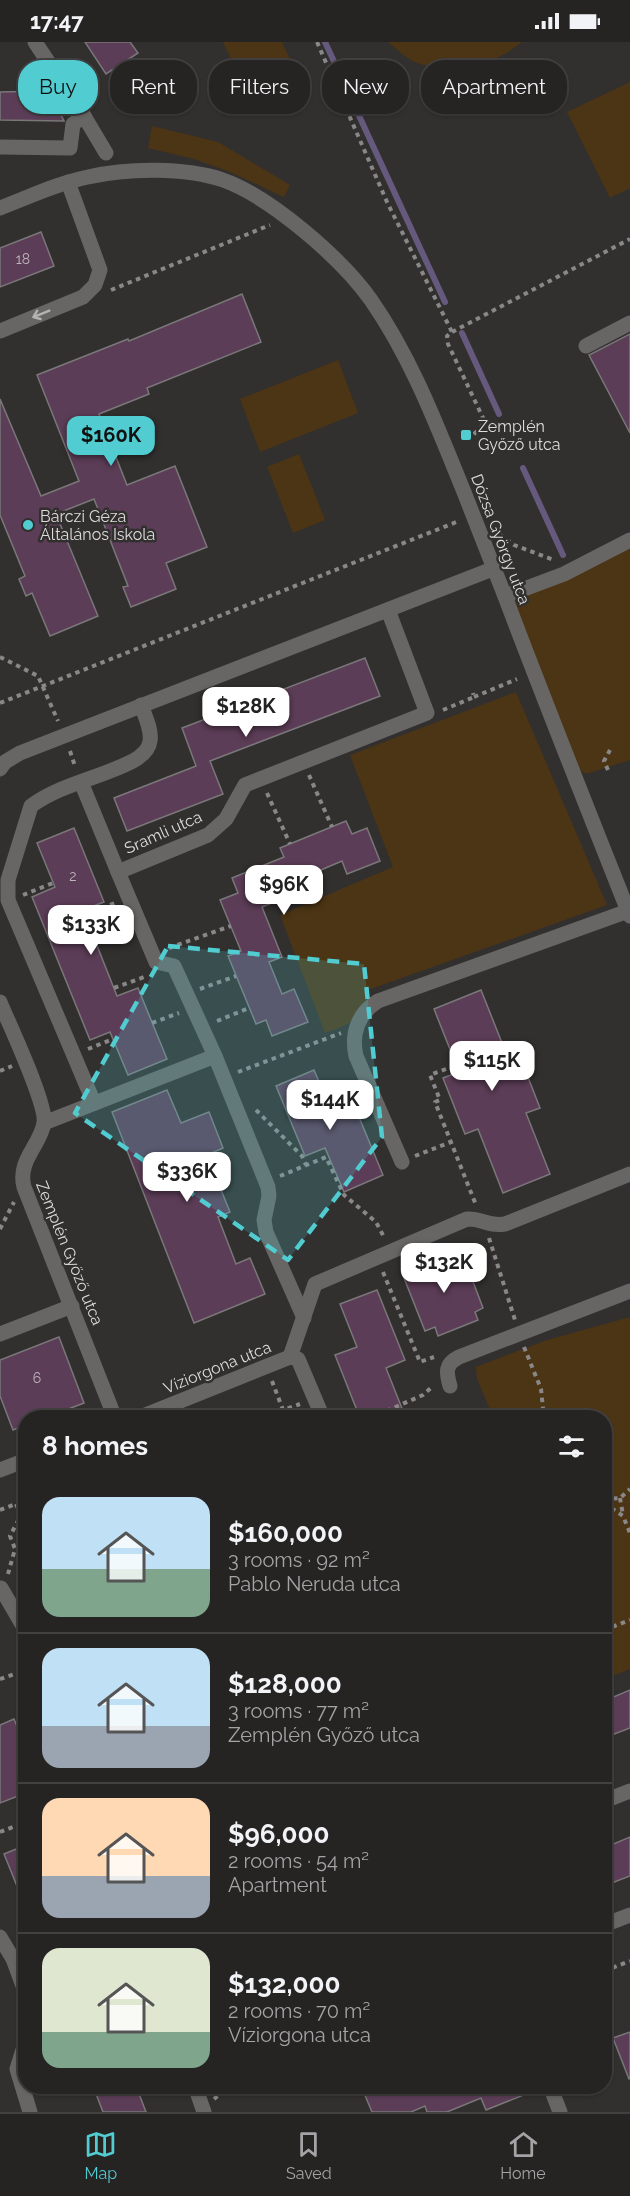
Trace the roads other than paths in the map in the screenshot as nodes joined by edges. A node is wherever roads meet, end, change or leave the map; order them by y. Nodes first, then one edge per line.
1 (35, 42) edge
2 (84, 116) junction
3 (0, 147) edge
4 (105, 153) dead end
5 (68, 182) junction
6 (0, 208) edge
7 (630, 323) edge
8 (0, 331) edge
9 (586, 346) dead end
10 (630, 540) edge
11 (495, 568) junction
12 (505, 596) junction
13 (388, 610) junction
14 (141, 705) junction
15 (0, 768) edge
16 (81, 782) junction
17 (118, 872) junction
18 (629, 913) edge
19 (0, 1002) edge
20 (215, 1056) junction
21 (94, 1103) junction
22 (44, 1123) junction
23 (402, 1162) road end
24 (630, 1174) edge
25 (630, 1291) edge
26 (72, 1306) junction
27 (304, 1318) junction
28 (0, 1334) edge
29 (290, 1357) junction
30 (448, 1379) road end
31 (112, 1410) edge
32 (158, 1410) edge
33 (319, 1410) edge
34 (18, 1463) edge
35 (0, 1470) edge
36 (1, 1588) edge
37 (18, 1617) edge
38 (630, 1791) edge
39 (612, 1798) edge
40 (630, 1915) edge
41 (612, 1922) edge
42 (0, 1937) edge
43 (18, 1972) edge
44 (25, 2094) edge
45 (198, 2094) edge
46 (553, 2094) edge
47 (30, 2112) edge
48 (204, 2112) edge
49 (560, 2112) edge

1 - 2 street
2 - 3 street
2 - 4 street
5 - 6 street, Dózsa György utca
5 -> 8 street
5 - 11 street, Dózsa György utca
7 - 9 street
10 - 12 street
11 - 12 street, Dózsa György utca
11 - 13 street
12 - 18 street, Dózsa György utca
13 - 14 street
13 - 17 street, Sramli utca
14 - 15 street
14 - 16 street
16 - 17 street
16 - 21 street
17 - 20 street, Sramli utca
18 - 23 street
19 - 22 street
20 - 21 street
20 - 27 street
21 - 22 street
22 - 26 street, Zemplén Győző utca
24 - 27 street, Víziorgona utca
25 - 30 street
26 - 28 street
26 - 31 street, Zemplén Győző utca
27 - 29 street, Víziorgona utca
29 - 32 street, Víziorgona utca
29 - 33 street
34 - 35 street
36 - 37 street
38 - 39 street
40 - 41 street
42 - 43 street
44 - 47 street
45 - 48 street
46 - 49 street

